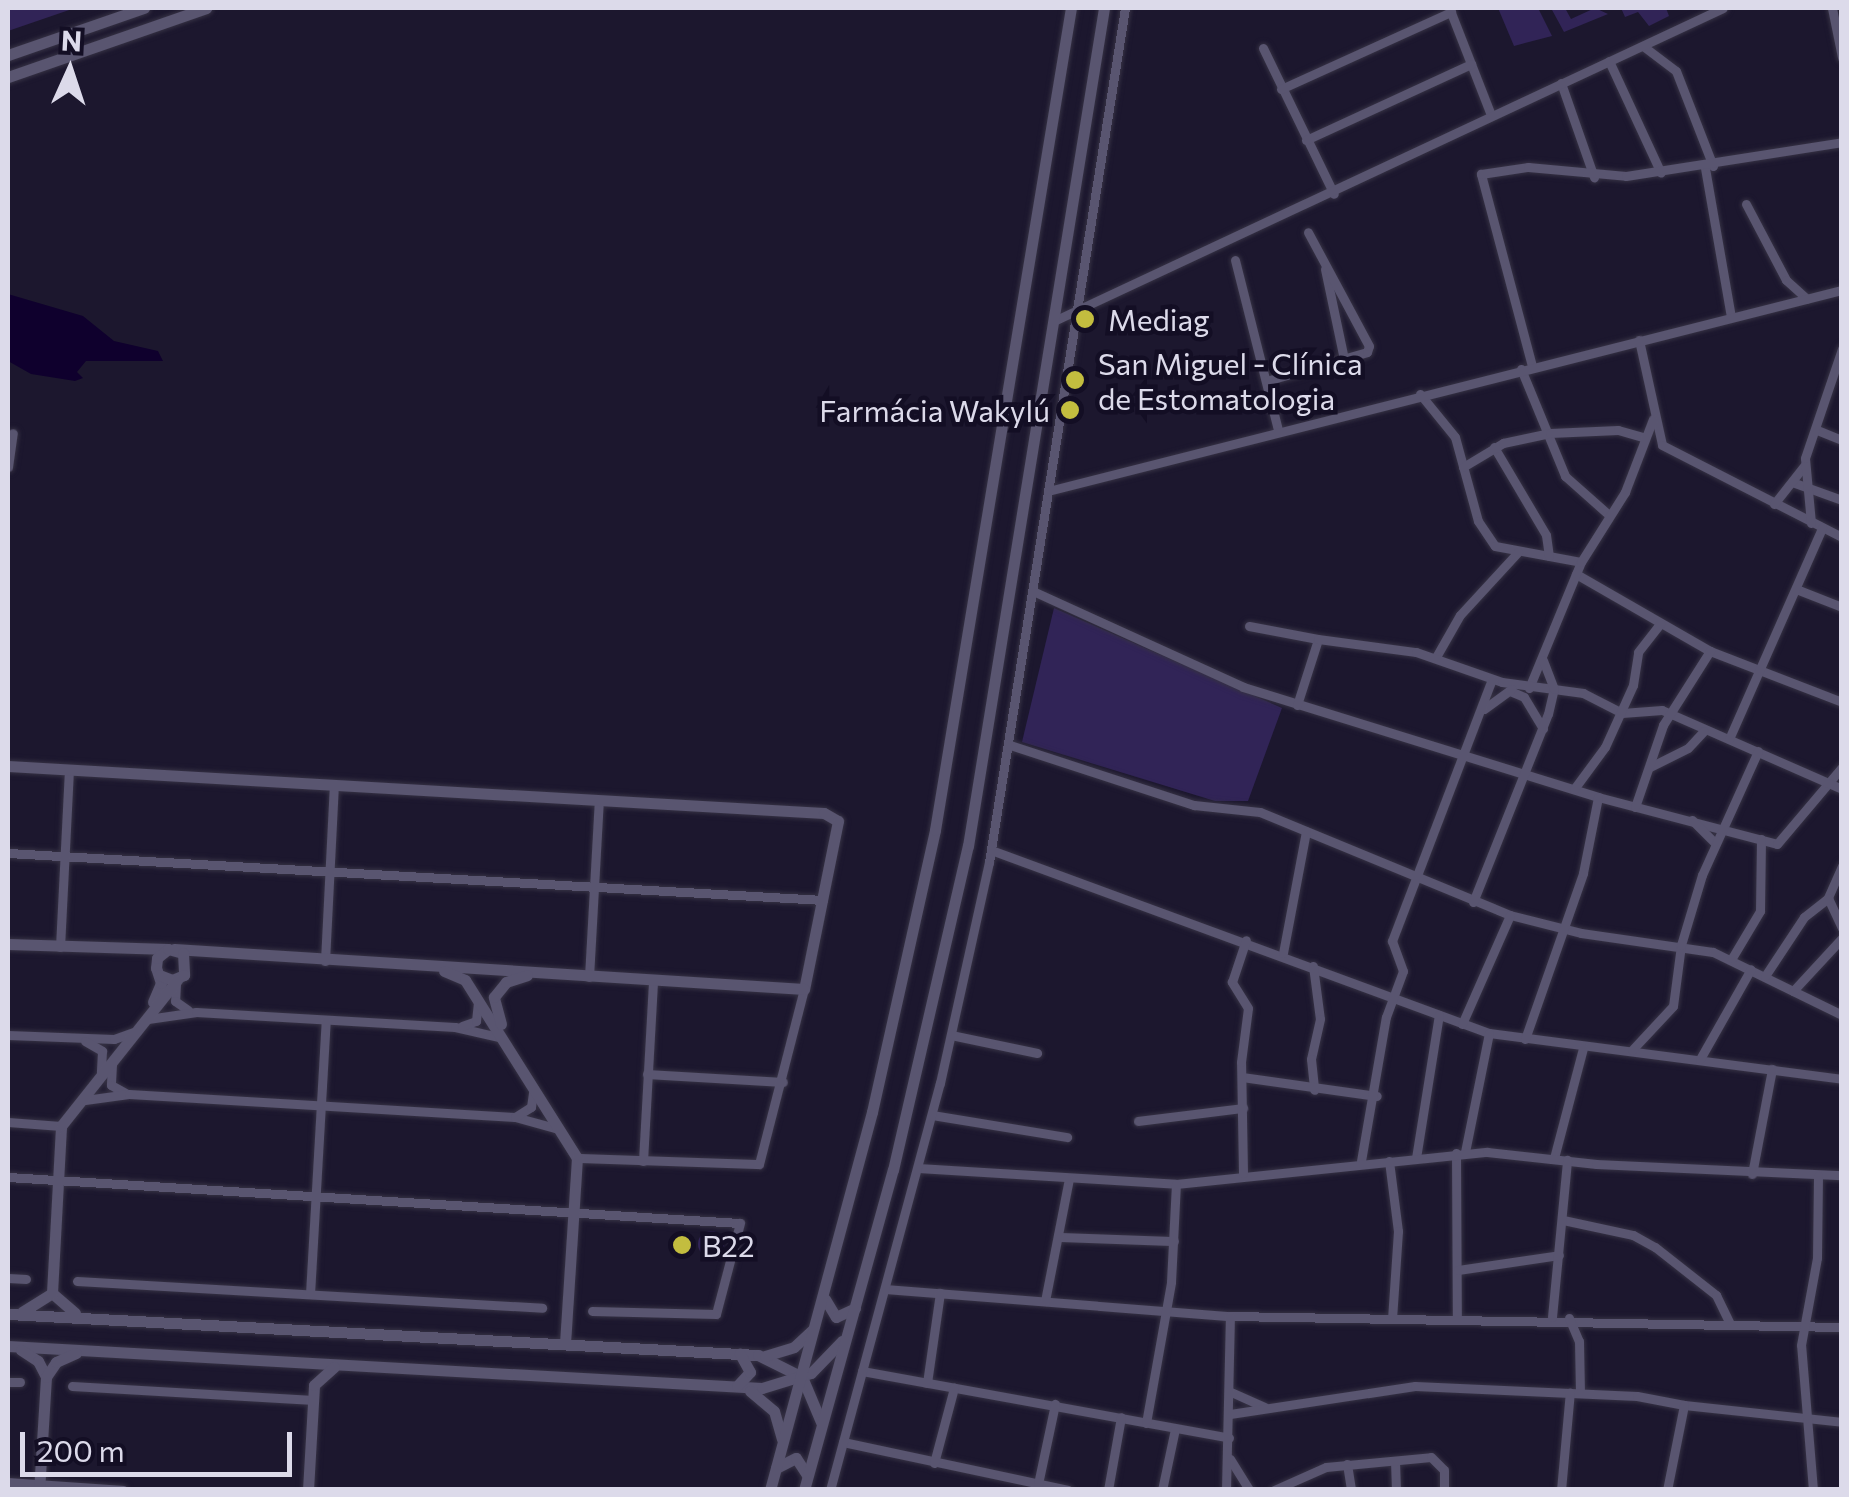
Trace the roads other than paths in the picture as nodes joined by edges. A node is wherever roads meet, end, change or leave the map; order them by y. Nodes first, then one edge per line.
1 (144, 8) edge
2 (206, 8) edge
3 (1071, 8) edge
4 (1104, 8) edge
5 (1125, 8) edge
6 (1722, 8) edge
7 (1832, 8) edge
8 (1450, 10) edge
9 (1644, 46) junction
10 (1264, 48) dead end
11 (8, 55) edge
12 (1842, 56) edge
13 (1609, 60) junction
14 (1471, 64) junction
15 (8, 76) edge
16 (1561, 83) junction
17 (1281, 89) junction
18 (1491, 115) junction
19 (1306, 140) junction
20 (1842, 142) edge
21 (1709, 167) junction
22 (1661, 172) junction
23 (1594, 177) junction
24 (1334, 194) junction
25 (1746, 204) dead end
26 (1308, 232) dead end
27 (1322, 259) junction
28 (1234, 260) dead end
29 (1842, 290) edge
30 (1807, 299) junction
31 (1075, 314) junction
32 (1731, 317) junction
33 (1056, 320) junction
34 (1638, 340) junction
35 (1842, 349) edge
36 (1344, 359) junction
37 (1526, 368) junction
38 (1266, 381) junction
39 (1420, 394) junction
40 (1652, 419) junction
41 (1278, 430) junction
42 (1817, 430) junction
43 (13, 433) dead end
44 (1550, 433) junction
45 (1643, 437) junction
46 (1842, 440) edge
47 (1494, 447) junction
48 (1804, 466) junction
49 (1463, 467) junction
50 (8, 468) edge
51 (1792, 482) junction
52 (1808, 484) junction
53 (1052, 490) junction
54 (1813, 500) junction
55 (1842, 500) edge
56 (1774, 504) junction
57 (1794, 513) junction
58 (1608, 514) junction
59 (1812, 523) junction
60 (1822, 528) junction
61 (1842, 537) edge
62 (1518, 552) junction
63 (1549, 556) junction
64 (1580, 562) junction
65 (1576, 574) junction
66 (1796, 589) junction
67 (1035, 592) junction
68 (1842, 606) edge
69 (1660, 624) junction
70 (1248, 626) dead end
71 (1318, 639) junction
72 (1710, 651) junction
73 (1436, 657) junction
74 (1543, 660) junction
75 (1762, 674) junction
76 (1492, 680) junction
77 (1512, 688) junction
78 (1529, 688) junction
79 (1554, 689) junction
80 (1842, 702) edge
81 (1298, 705) junction
82 (1482, 710) junction
83 (1622, 713) junction
84 (1671, 713) junction
85 (1543, 729) junction
86 (1704, 730) junction
87 (1730, 738) junction
88 (1010, 745) junction
89 (1758, 751) junction
90 (1463, 754) junction
91 (1532, 756) junction
92 (8, 766) edge
93 (1842, 767) edge
94 (1509, 768) junction
95 (1650, 768) junction
96 (69, 769) junction
97 (1525, 774) junction
98 (1826, 783) junction
99 (334, 784) junction
100 (1842, 789) edge
101 (1574, 790) junction
102 (1598, 796) junction
103 (600, 800) junction
104 (1635, 807) junction
105 (1692, 820) junction
106 (1720, 825) junction
107 (1306, 831) junction
108 (1761, 840) junction
109 (1714, 843) junction
110 (990, 850) junction
111 (8, 852) edge
112 (64, 856) junction
113 (1842, 866) edge
114 (330, 870) junction
115 (1415, 878) junction
116 (594, 886) junction
117 (1828, 898) junction
118 (823, 900) junction
119 (1474, 902) junction
120 (1510, 914) junction
121 (1842, 928) edge
122 (1565, 929) junction
123 (1842, 938) edge
124 (1246, 940) junction
125 (8, 944) edge
126 (1680, 945) junction
127 (60, 947) junction
128 (171, 949) junction
129 (114, 950) junction
130 (1283, 953) junction
131 (232, 956) junction
132 (1732, 958) junction
133 (325, 962) junction
134 (1313, 966) junction
135 (425, 967) junction
136 (486, 968) junction
137 (1751, 968) junction
138 (158, 971) junction
139 (536, 974) junction
140 (182, 975) junction
141 (1765, 976) junction
142 (589, 977) junction
143 (653, 981) junction
144 (804, 989) junction
145 (1794, 991) junction
146 (473, 992) junction
147 (498, 992) junction
148 (1392, 994) junction
149 (196, 1012) junction
150 (1439, 1015) junction
151 (1842, 1015) edge
152 (326, 1020) junction
153 (1462, 1024) junction
154 (454, 1027) junction
155 (135, 1029) junction
156 (1489, 1033) junction
157 (8, 1035) edge
158 (951, 1035) junction
159 (62, 1038) junction
160 (1525, 1039) junction
161 (1583, 1048) junction
162 (1632, 1050) junction
163 (512, 1051) junction
164 (116, 1054) junction
165 (1036, 1054) dead end
166 (1700, 1058) junction
167 (1772, 1069) junction
168 (102, 1072) junction
169 (647, 1074) junction
170 (1242, 1078) junction
171 (1842, 1079) edge
172 (783, 1082) junction
173 (532, 1084) junction
174 (1314, 1090) junction
175 (129, 1094) junction
176 (1376, 1096) junction
177 (320, 1106) junction
178 (74, 1107) junction
179 (1244, 1108) junction
180 (932, 1116) junction
181 (516, 1117) junction
182 (1138, 1120) dead end
183 (8, 1122) edge
184 (62, 1126) junction
185 (564, 1136) junction
186 (1067, 1137) dead end
187 (1460, 1153) junction
188 (576, 1158) junction
189 (1416, 1158) junction
190 (1554, 1158) junction
191 (1567, 1160) junction
192 (642, 1161) junction
193 (1361, 1161) junction
194 (1389, 1161) junction
195 (918, 1168) junction
196 (1243, 1173) junction
197 (1752, 1174) junction
198 (1842, 1175) edge
199 (1818, 1176) junction
200 (8, 1177) edge
201 (57, 1180) junction
202 (1070, 1180) junction
203 (1176, 1184) junction
204 (316, 1194) junction
205 (573, 1209) junction
206 (1563, 1220) junction
207 (1058, 1238) junction
208 (1174, 1241) junction
209 (1559, 1255) junction
210 (1458, 1270) junction
211 (8, 1278) edge
212 (26, 1279) dead end
213 (77, 1281) dead end
214 (885, 1290) junction
215 (52, 1293) junction
216 (310, 1294) junction
217 (940, 1294) junction
218 (825, 1296) junction
219 (1045, 1301) junction
220 (857, 1305) junction
221 (542, 1308) dead end
222 (1165, 1310) junction
223 (592, 1311) dead end
224 (11, 1314) edge
225 (1230, 1316) junction
226 (86, 1317) junction
227 (819, 1317) junction
228 (1552, 1317) junction
229 (1392, 1318) junction
230 (1569, 1318) junction
231 (1457, 1320) junction
232 (1730, 1322) junction
233 (1804, 1326) junction
234 (1842, 1327) edge
235 (565, 1344) junction
236 (10, 1347) edge
237 (84, 1350) junction
238 (740, 1354) junction
239 (758, 1355) junction
240 (292, 1364) junction
241 (338, 1366) junction
242 (862, 1371) junction
243 (802, 1377) junction
244 (46, 1378) junction
245 (8, 1382) edge
246 (20, 1382) dead end
247 (927, 1383) junction
248 (314, 1385) junction
249 (72, 1386) dead end
250 (737, 1386) junction
251 (954, 1388) junction
252 (1231, 1392) junction
253 (1575, 1392) junction
254 (314, 1400) junction
255 (1054, 1404) junction
256 (1684, 1405) junction
257 (1267, 1408) junction
258 (1230, 1414) junction
259 (1121, 1417) junction
260 (1810, 1420) junction
261 (1842, 1422) edge
262 (1146, 1424) junction
263 (822, 1428) junction
264 (1175, 1428) junction
265 (1229, 1438) junction
266 (842, 1442) junction
267 (782, 1445) junction
268 (1229, 1457) junction
269 (1394, 1460) junction
270 (934, 1464) junction
271 (1346, 1464) junction
272 (775, 1470) junction
273 (990, 1474) junction
274 (8, 1482) edge
275 (806, 1484) edge
276 (1038, 1484) junction
277 (39, 1487) edge
278 (123, 1490) edge
279 (308, 1490) edge
280 (770, 1490) edge
281 (830, 1490) edge
282 (988, 1490) edge
283 (1068, 1490) edge
284 (1108, 1490) edge
285 (1162, 1490) edge
286 (1226, 1490) edge
287 (1249, 1490) edge
288 (1274, 1490) edge
289 (1351, 1490) edge
290 (1396, 1490) edge
291 (1444, 1490) edge
292 (1561, 1490) edge
293 (1667, 1490) edge
294 (1814, 1490) edge

1 - 11 street
2 - 15 street
3 - 218 street
4 - 33 street
5 - 31 street
6 - 9 street
7 - 12 street
8 - 14 street
8 - 17 street
9 - 13 street
9 - 21 street
10 - 17 street
13 - 16 street
13 - 22 street
14 - 18 street
14 - 19 street
16 - 18 street
16 - 23 street
17 - 19 street
18 - 24 street
19 - 24 street
20 - 21 street
21 - 22 street
21 - 32 street
22 - 23 street
23 - 37 street
24 - 31 street
25 - 30 street
26 - 27 street
27 - 36 street
27 - 36 street
28 - 38 street
29 - 30 street
30 - 32 street
31 - 33 street
31 - 53 street
32 - 34 street
33 - 220 street
34 - 37 street
34 - 40 street
35 - 42 street
36 - 38 street
37 - 39 street
37 - 44 street
38 - 41 street
39 - 41 street
39 - 49 street
40 - 45 street
40 - 56 street
41 - 53 street
42 - 46 street
42 - 48 street
43 - 50 street
44 - 45 street
44 - 47 street
44 - 58 street
45 - 58 street
47 - 49 street
47 - 63 street
48 - 51 street
48 - 52 street
49 - 62 street
51 - 52 street
51 - 56 street
52 - 54 street
52 - 55 street
53 - 67 street
54 - 57 street
54 - 59 street
56 - 57 street
57 - 59 street
58 - 64 street
59 - 60 street
60 - 61 street
60 - 66 street
62 - 63 street
62 - 73 street
63 - 64 street
64 - 65 street
65 - 69 street
65 - 74 street
66 - 68 street
66 - 75 street
67 - 81 street
67 - 88 street
69 - 72 street
69 - 83 street
70 - 71 street
71 - 73 street
71 - 81 street
72 - 75 street
72 - 84 street
73 - 76 street
74 - 78 street
74 - 79 street
75 - 80 street
75 - 87 street
76 - 77 street
76 - 82 street
77 - 78 street
77 - 82 street
77 - 85 street
78 - 79 street
79 - 83 street
79 - 85 street
81 - 90 street
82 - 90 street
83 - 84 street
83 - 101 street
84 - 86 street
84 - 95 street
85 - 91 street
86 - 87 street
86 - 95 street
87 - 89 street
88 - 107 street
88 - 110 street
89 - 98 street
89 - 106 street
90 - 94 street
90 - 115 street
91 - 94 street
91 - 97 street
92 - 96 street
93 - 98 street
94 - 97 street
95 - 104 street
96 - 99 street
96 - 112 street
97 - 101 street
97 - 119 street
98 - 100 street
98 - 108 street
99 - 103 street
99 - 114 street
101 - 102 street
102 - 104 street
102 - 122 street
103 - 116 street
103 - 118 street
104 - 105 street
105 - 106 street
105 - 109 street
106 - 108 street
106 - 109 street
107 - 115 street
107 - 130 street
108 - 132 street
109 - 126 street
110 - 124 street
110 - 158 street
111 - 112 street
112 - 114 street
112 - 127 street
113 - 117 street
114 - 116 street
114 - 133 street
115 - 119 street
115 - 148 street
116 - 118 street
116 - 142 street
117 - 121 street
117 - 141 street
118 - 144 street
119 - 120 street
120 - 122 street
120 - 153 street
122 - 126 street
122 - 160 street
123 - 145 street
124 - 130 street
124 - 170 street
125 - 127 street
126 - 132 street
126 - 162 street
127 - 129 street
128 - 129 street
128 - 131 street
128 - 138 street
128 - 140 street
129 - 138 street
130 - 134 street
131 - 133 street
131 - 140 street
132 - 137 street
133 - 135 street
134 - 148 street
134 - 174 street
135 - 136 street
135 - 146 street
136 - 139 street
136 - 146 street
136 - 147 street
137 - 141 street
137 - 166 street
138 - 140 street
138 - 155 street
139 - 142 street
139 - 147 street
140 - 149 street
140 - 155 street
141 - 145 street
142 - 143 street
143 - 144 street
143 - 169 street
144 - 172 street
145 - 151 street
146 - 147 street
146 - 154 street
146 - 163 street
147 - 163 street
148 - 150 street
148 - 176 street
149 - 152 street
149 - 155 street
150 - 153 street
150 - 189 street
152 - 154 street
152 - 177 street
153 - 156 street
154 - 163 street
155 - 159 street
155 - 164 street
156 - 160 street
156 - 187 street
157 - 159 street
158 - 165 street
158 - 180 street
159 - 168 street
160 - 161 street
161 - 162 street
161 - 190 street
162 - 166 street
163 - 173 street
164 - 168 street
164 - 175 street
166 - 167 street
167 - 171 street
167 - 197 street
168 - 178 street
169 - 172 street
169 - 192 street
170 - 174 street
170 - 179 street
172 - 192 street
173 - 181 street
173 - 185 street
174 - 176 street
175 - 177 street
175 - 178 street
176 - 193 street
177 - 181 street
177 - 204 street
178 - 184 street
179 - 182 street
179 - 196 street
180 - 186 street
180 - 195 street
181 - 185 street
183 - 184 street
184 - 201 street
185 - 188 street
187 - 189 street
187 - 190 street
187 - 210 street
188 - 192 street
188 - 205 street
189 - 194 street
190 - 191 street
191 - 197 street
191 - 206 street
193 - 194 street
193 - 196 street
194 - 229 street
195 - 202 street
195 - 214 street
196 - 203 street
197 - 199 street
198 - 199 street
199 - 233 street
200 - 201 street
201 - 204 street
201 - 215 street
202 - 203 street
202 - 207 street
203 - 208 street
204 - 205 street
204 - 216 street
205 - 223 street
205 - 235 street
206 - 209 street
206 - 232 street
207 - 208 street
207 - 219 street
208 - 222 street
209 - 210 street
209 - 228 street
210 - 231 street
211 - 212 street
213 - 216 street
214 - 217 street
214 - 242 street
215 - 224 street
215 - 226 street
216 - 221 street
217 - 219 street
217 - 247 street
218 - 220 street
218 - 227 street
219 - 222 street
220 - 243 street
220 - 263 street
222 - 225 street
222 - 262 street
224 - 226 street
225 - 229 street
225 - 252 street
226 - 235 street
227 - 239 street
227 - 243 street
228 - 230 street
228 - 231 street
229 - 231 street
230 - 232 street
230 - 253 street
232 - 233 street
233 - 234 street
233 - 260 street
235 - 238 street
236 - 237 street
236 - 244 street
237 - 240 street
237 - 244 street
238 - 239 street
238 - 250 street
239 - 243 street
240 - 241 street
240 - 248 street
241 - 248 street
241 - 250 street
242 - 247 street
242 - 266 street
243 - 250 street
243 - 263 street
243 - 267 street
244 - 277 street
245 - 246 street
247 - 251 street
248 - 254 street
249 - 254 street
250 - 267 street
251 - 255 street
251 - 270 street
252 - 257 street
252 - 258 street
253 - 256 street
253 - 257 street
253 - 292 street
254 - 279 street
255 - 259 street
255 - 276 street
256 - 260 street
256 - 293 street
257 - 258 street
258 - 265 street
259 - 262 street
259 - 284 street
260 - 261 street
260 - 294 street
262 - 264 street
263 - 275 street
264 - 265 street
264 - 285 street
265 - 268 street
266 - 270 street
266 - 281 street
267 - 272 street
268 - 286 street
268 - 287 street
269 - 271 street
269 - 290 street
269 - 291 street
270 - 273 street
271 - 288 street
271 - 289 street
272 - 275 street
272 - 280 street
273 - 276 street
273 - 282 street
274 - 277 street
276 - 283 street
277 - 278 street

